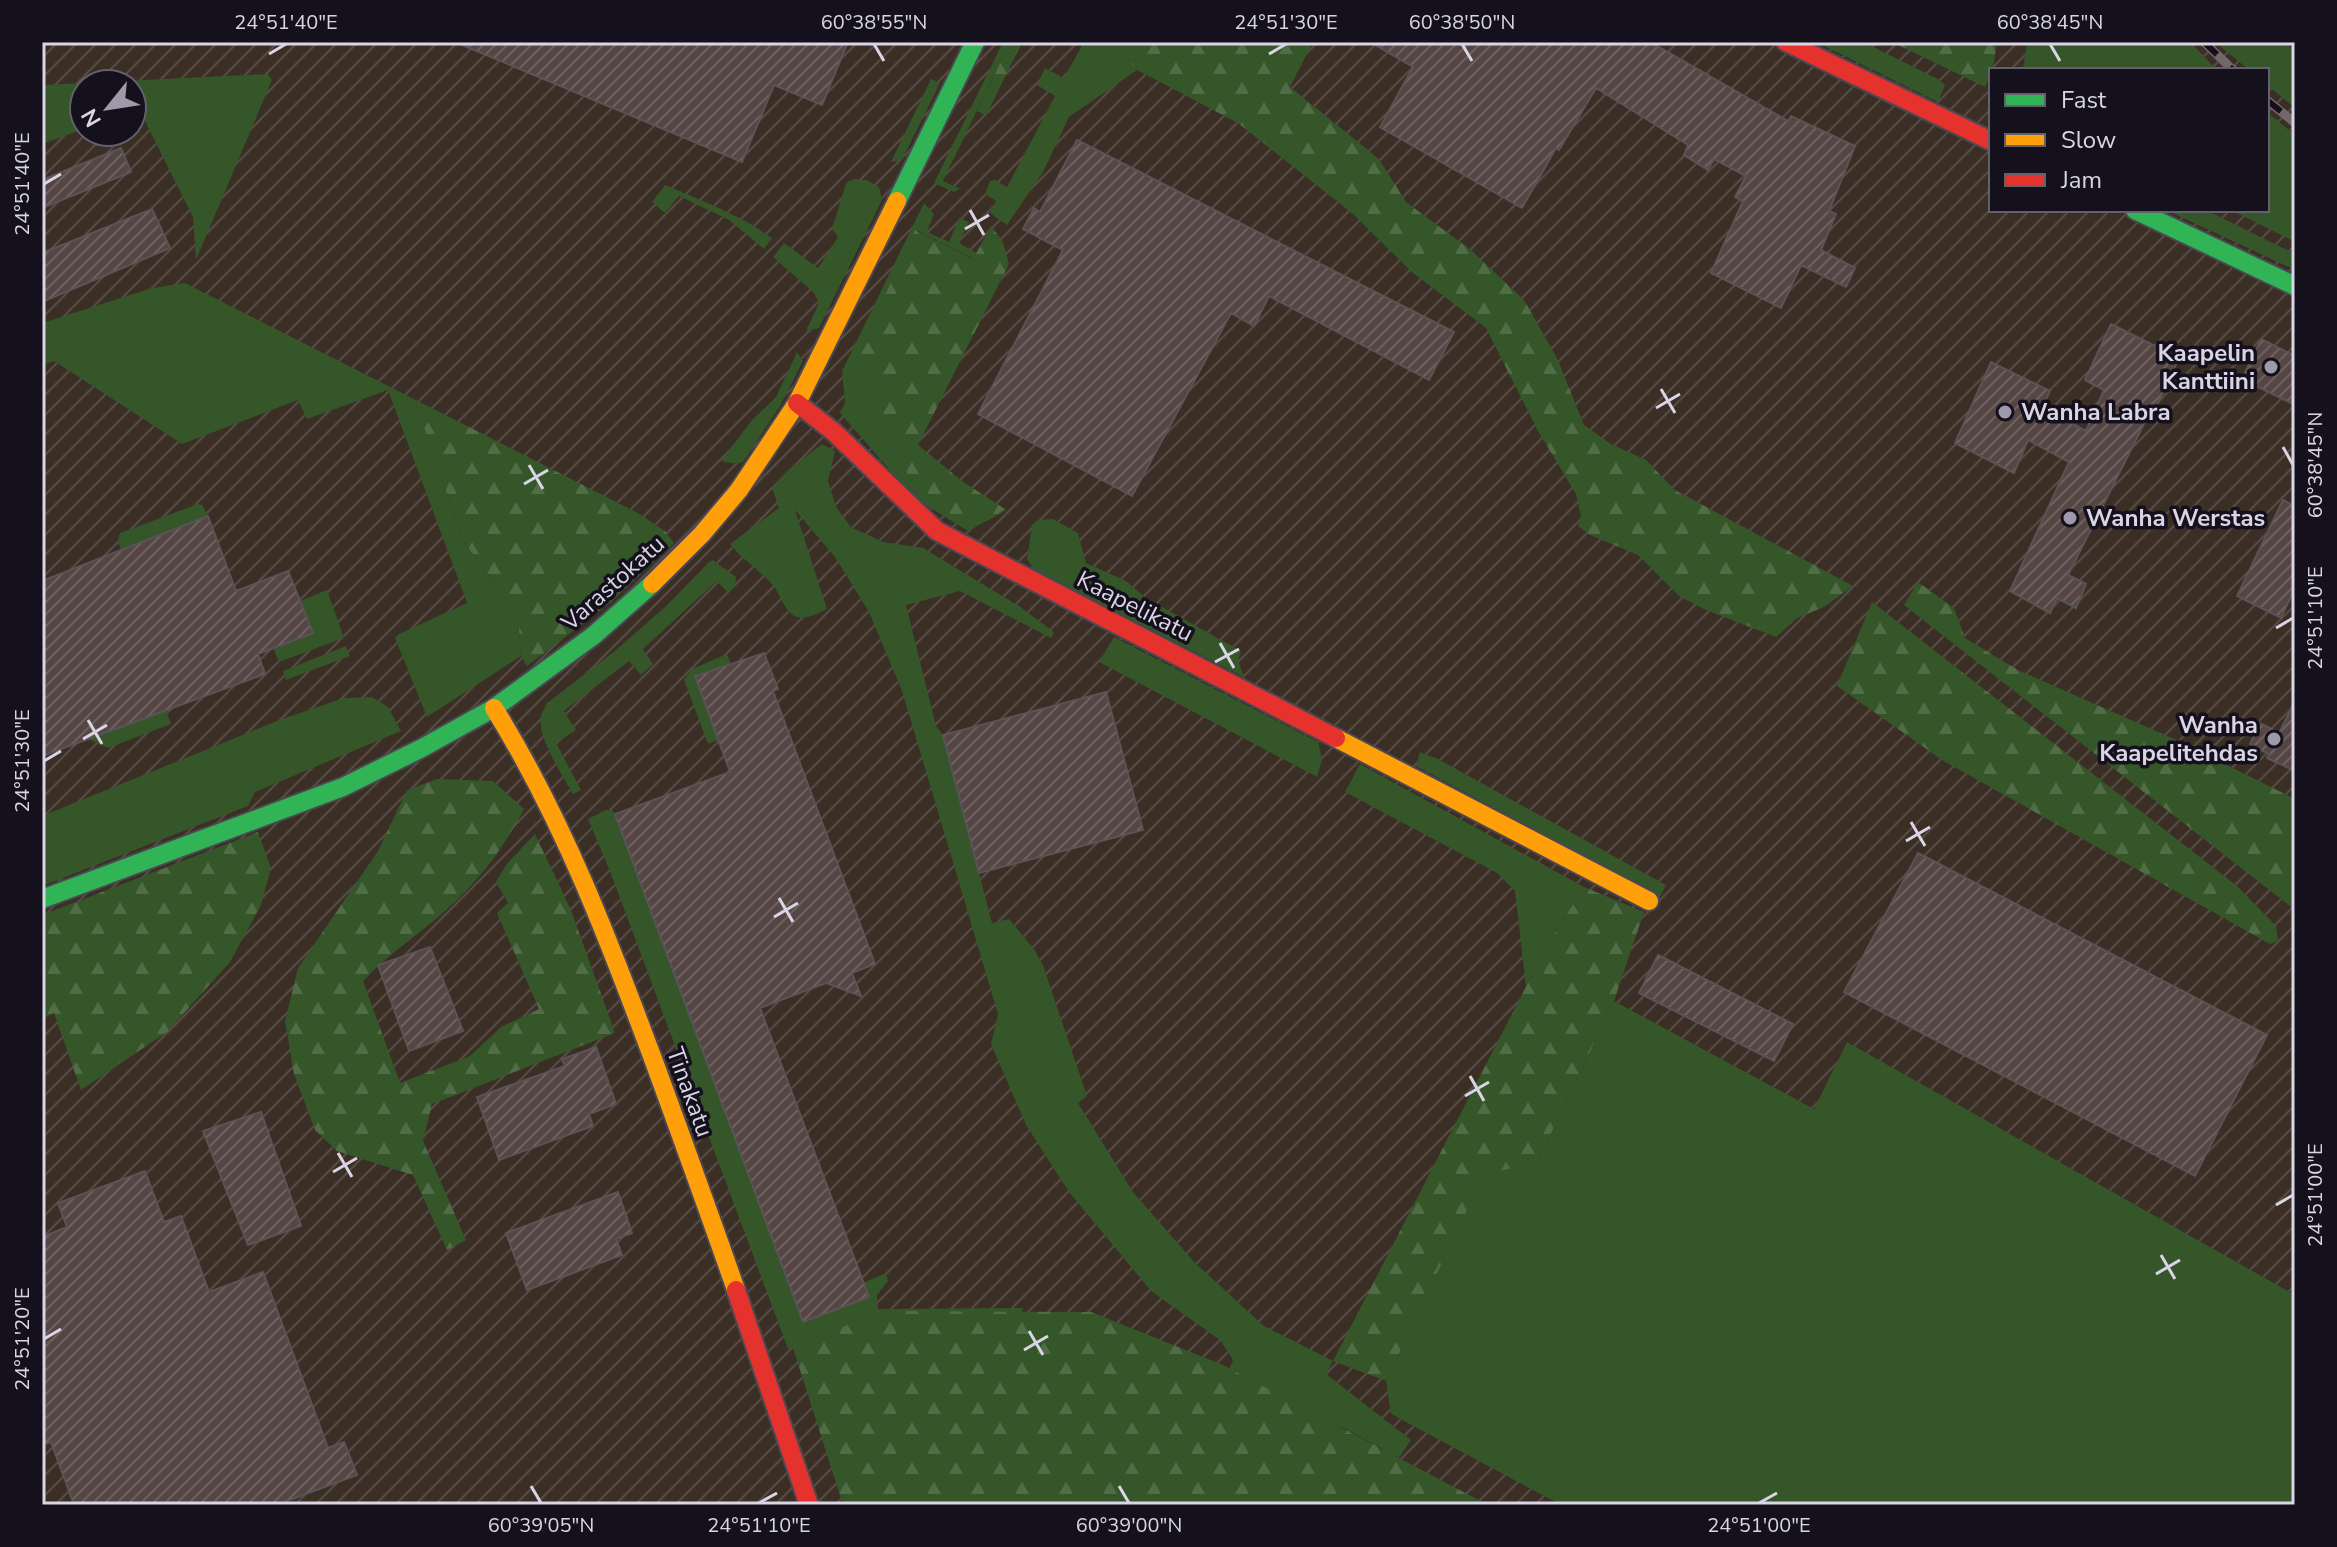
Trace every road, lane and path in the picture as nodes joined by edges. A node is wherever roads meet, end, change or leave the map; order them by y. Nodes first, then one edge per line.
1 (975, 42) edge
2 (1786, 42) edge
3 (1989, 140) edge
4 (2139, 212) edge
5 (2295, 286) edge
6 (797, 403) junction
7 (494, 708) junction
8 (42, 899) edge
9 (1649, 901) dead end
10 (809, 1505) edge

1 - 6 street, Varastokatu
2 - 3 street
4 - 5 street
6 - 7 street, Varastokatu
6 - 9 street, Kaapelikatu
7 - 8 street, Varastokatu
7 - 10 street, Tinakatu

